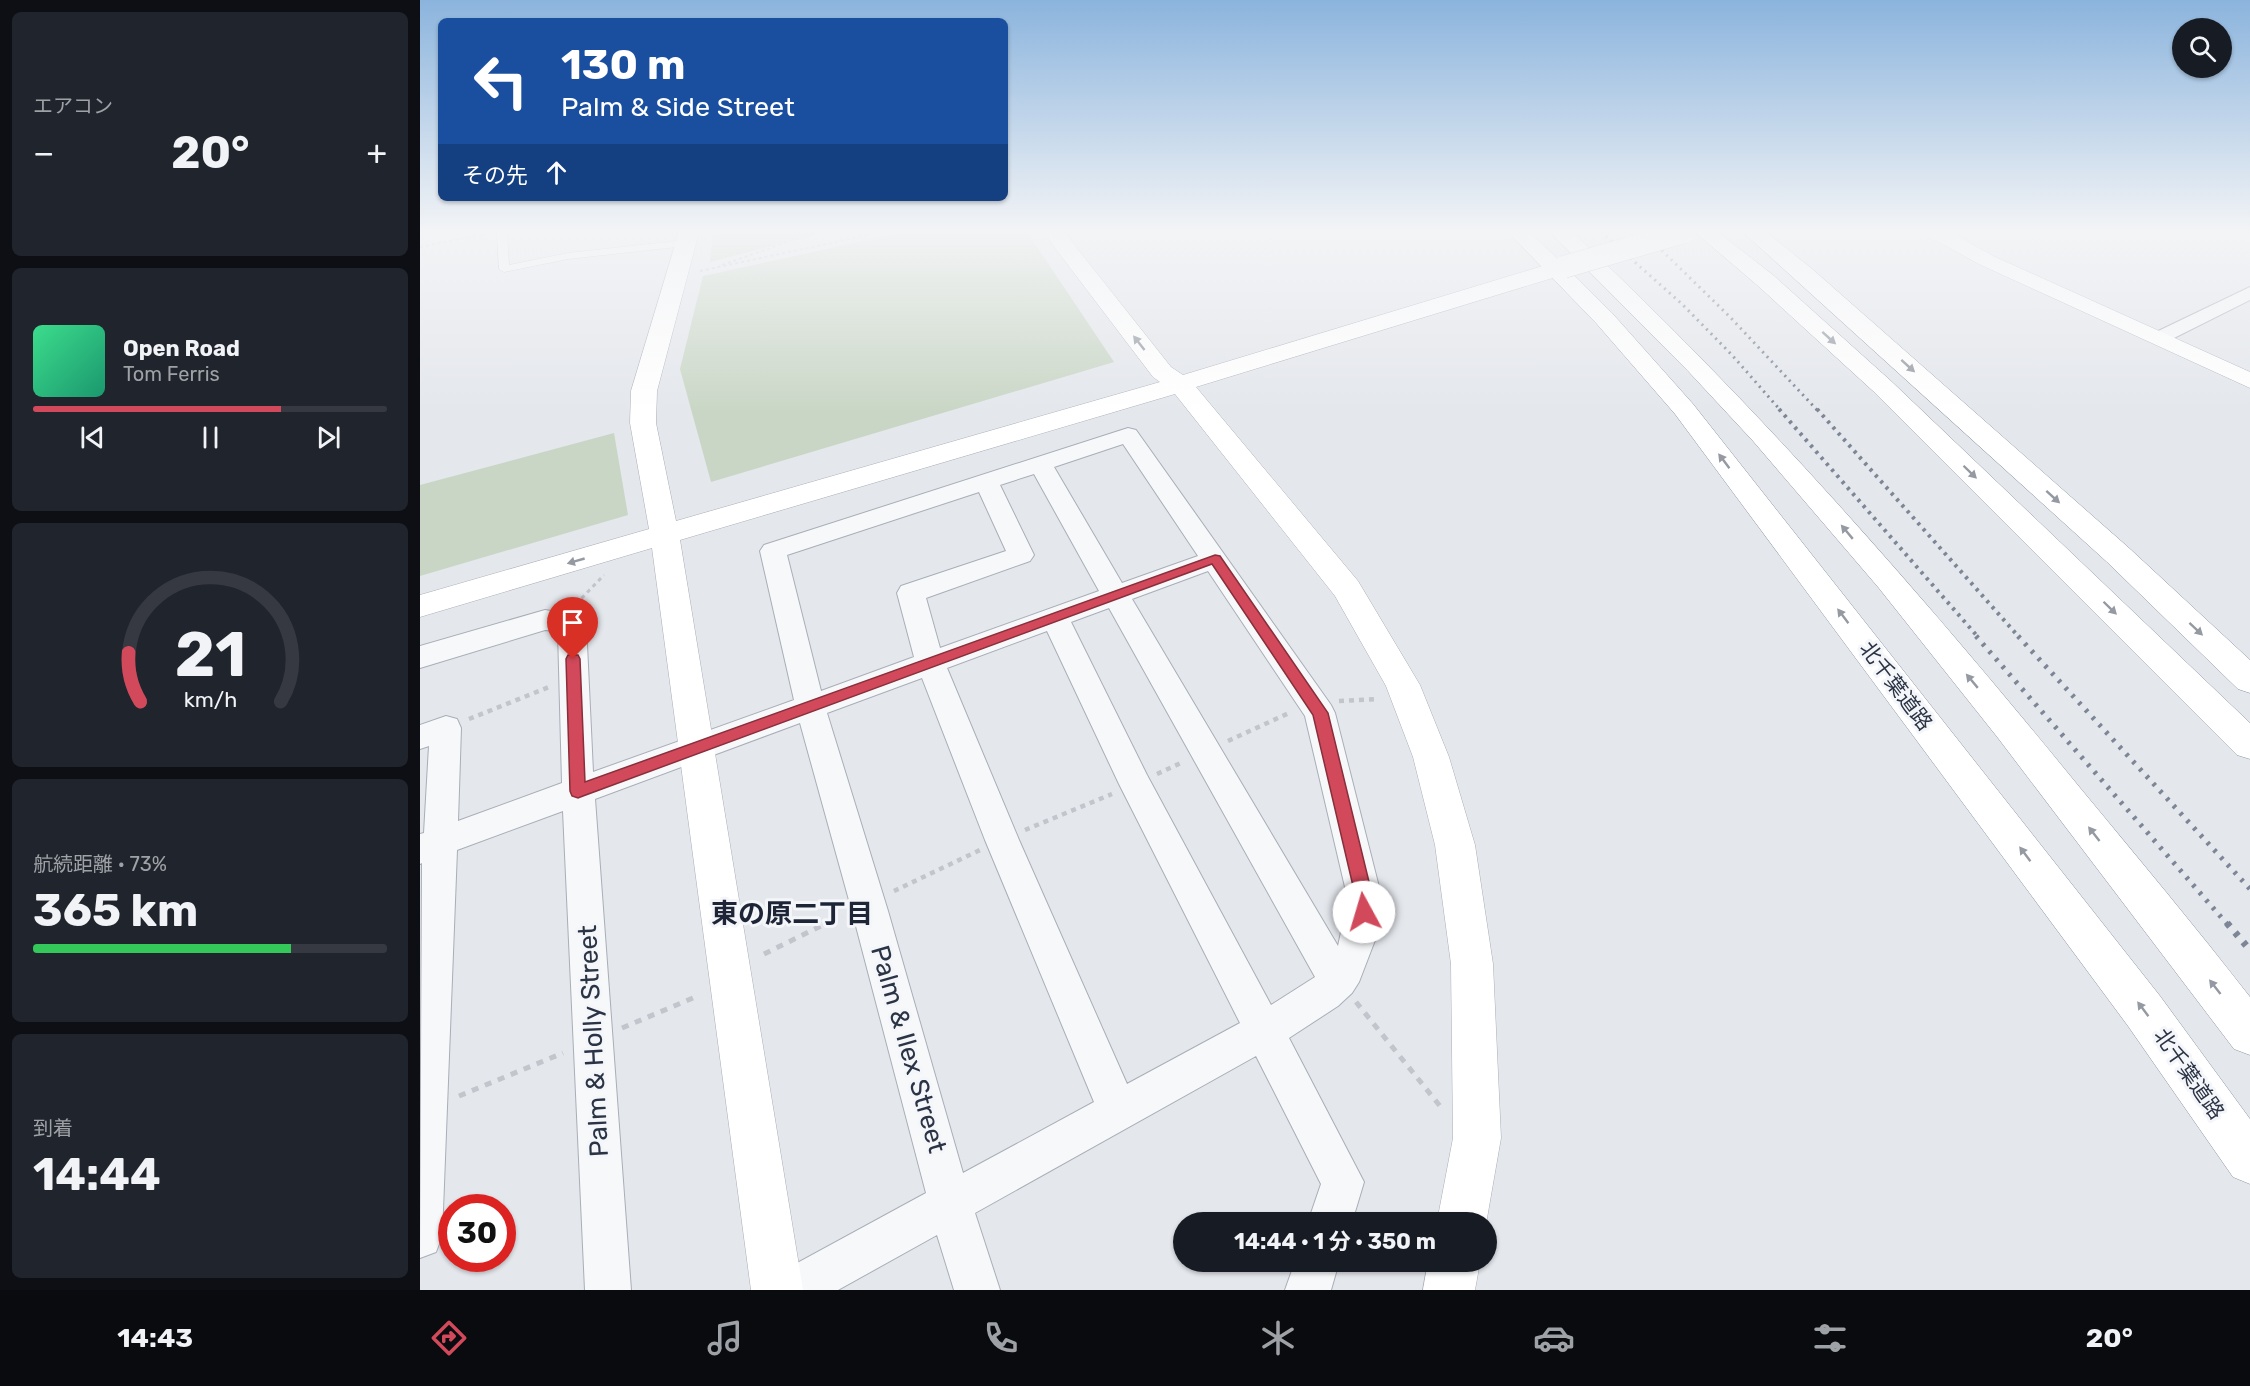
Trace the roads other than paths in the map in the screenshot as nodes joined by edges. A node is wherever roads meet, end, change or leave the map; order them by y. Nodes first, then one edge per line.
1 (680, 292) edge
2 (1104, 292) edge
3 (1116, 292) edge
4 (1442, 292) edge
5 (1586, 292) edge
6 (1609, 292) edge
7 (1778, 292) edge
8 (1824, 292) edge
9 (2057, 292) edge
10 (2250, 293) edge
11 (2159, 338) junction
12 (1174, 374) junction
13 (2250, 381) edge
14 (1040, 464) junction
15 (986, 481) junction
16 (663, 527) junction
17 (1215, 559) junction
18 (420, 585) edge
19 (1114, 596) junction
20 (420, 606) edge
21 (1054, 617) junction
22 (420, 657) edge
23 (930, 662) junction
24 (2250, 680) edge
25 (810, 706) junction
26 (433, 733) edge
27 (711, 742) junction
28 (2250, 745) edge
29 (578, 791) junction
30 (430, 845) edge
31 (1338, 981) junction
32 (1265, 1030) junction
33 (2250, 1033) edge
34 (1118, 1110) junction
35 (2250, 1160) edge
36 (951, 1201) junction
37 (1333, 1212) edge
38 (1464, 1212) edge
39 (420, 1236) edge
40 (1314, 1272) edge
41 (1452, 1272) edge
42 (608, 1290) edge
43 (777, 1290) edge
44 (793, 1290) edge
45 (977, 1290) edge
46 (1308, 1290) edge
47 (1449, 1290) edge

1 - 16 main road
12 -> 2 main road
3 - 12 main road
4 - 12 main road
35 -> 5 main road, 北千葉道路
33 -> 6 main road, 北千葉道路
7 -> 28 main road
8 -> 24 main road
9 - 11 main road
10 - 11 street
11 - 13 main road
12 - 16 main road
12 - 38 main road
14 - 15 street
14 - 17 street
14 - 19 street
15 - 23 street
15 - 25 street, Palm & Ilex Street
16 - 18 main road
16 -> 20 main road
16 - 27 main road
17 - 19 street
17 - 31 street
19 - 21 street
19 - 31 street
21 - 23 street
21 - 32 street
22 - 29 street, Palm & Holly Street
23 - 25 street
23 - 34 street
25 - 27 street
25 - 36 street, Palm & Ilex Street
26 - 30 street
27 - 29 street
27 - 43 main road
29 - 30 street
29 - 42 street, Palm & Holly Street
30 - 39 street
31 - 32 street
32 - 34 street
32 - 37 street
34 - 36 street
36 - 44 street
36 - 45 street, Palm & Ilex Street
40 - 46 street
41 - 47 main road

